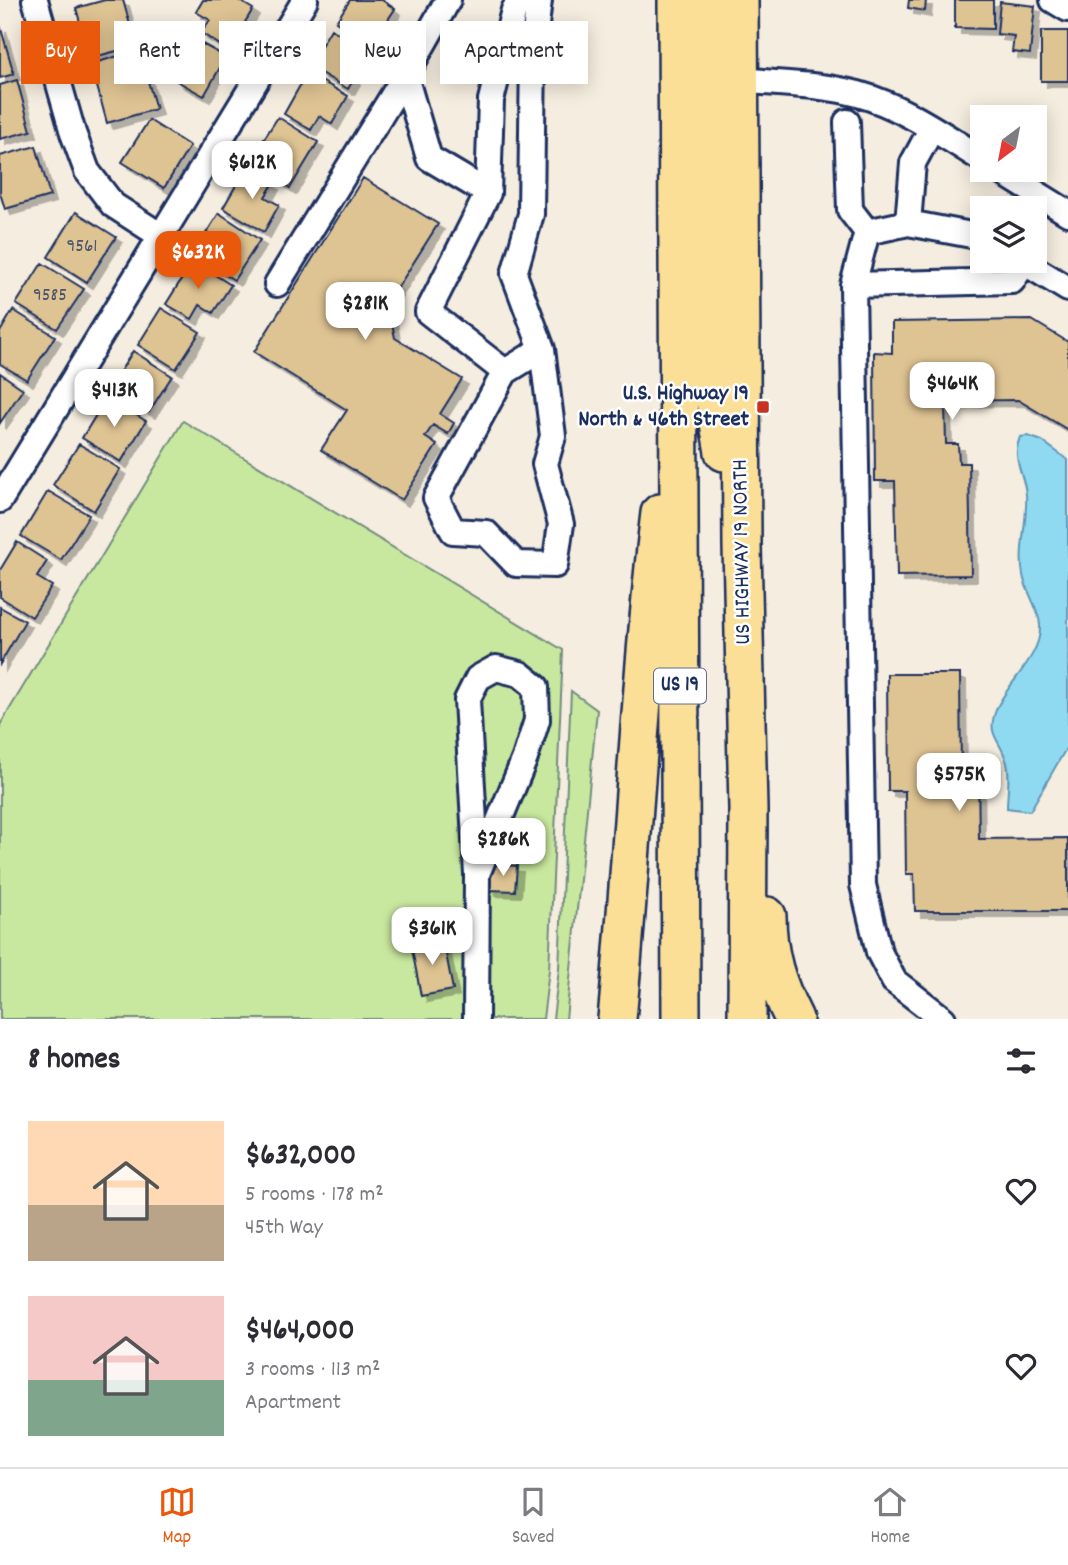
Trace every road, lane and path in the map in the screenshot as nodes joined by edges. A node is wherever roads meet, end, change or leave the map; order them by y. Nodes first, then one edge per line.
1 (35, 0) edge
2 (448, 0) edge
3 (521, 0) edge
4 (539, 0) edge
5 (677, 0) edge
6 (706, 0) edge
7 (739, 0) edge
8 (1053, 0) edge
9 (299, 2) edge
10 (1068, 9) edge
11 (426, 39) edge
12 (740, 80) junction
13 (400, 84) edge
14 (407, 84) edge
15 (847, 122) dead end
16 (932, 128) junction
17 (970, 152) edge
18 (1018, 182) edge
19 (488, 193) junction
20 (1068, 213) edge
21 (908, 223) junction
22 (867, 232) junction
23 (970, 235) edge
24 (161, 236) junction
25 (1017, 273) edge
26 (1041, 273) edge
27 (277, 284) dead end
28 (853, 285) junction
29 (1068, 289) edge
30 (542, 349) junction
31 (679, 352) junction
32 (505, 372) junction
33 (8, 467) edge
34 (0, 500) edge
35 (742, 546) junction
36 (747, 810) junction
37 (477, 874) junction
38 (476, 1019) edge
39 (617, 1019) edge
40 (681, 1019) edge
41 (747, 1019) edge
42 (794, 1019) edge
43 (943, 1019) edge

1 - 24 street
2 - 11 street
3 - 19 street
4 - 30 street
5 - 31 highway, US 19
6 - 35 highway
7 - 12 highway, US HIGHWAY 19 NORTH
8 - 10 street
9 - 24 street
12 - 16 street
12 - 35 highway, US HIGHWAY 19 NORTH
13 - 27 street
14 - 19 street
15 - 22 street
16 - 17 street
16 - 21 street
18 - 20 street
19 - 32 street
21 - 22 street
21 - 23 street
22 - 28 street
24 - 33 street
25 - 28 street
26 - 29 street
28 - 43 street
30 - 32 street
30 - 32 street
31 - 39 highway
31 - 40 highway, US 19
33 - 34 street
35 - 36 highway, US HIGHWAY 19 NORTH
36 - 41 highway, US HIGHWAY 19 NORTH
36 - 42 highway
37 - 37 street
37 - 38 street

